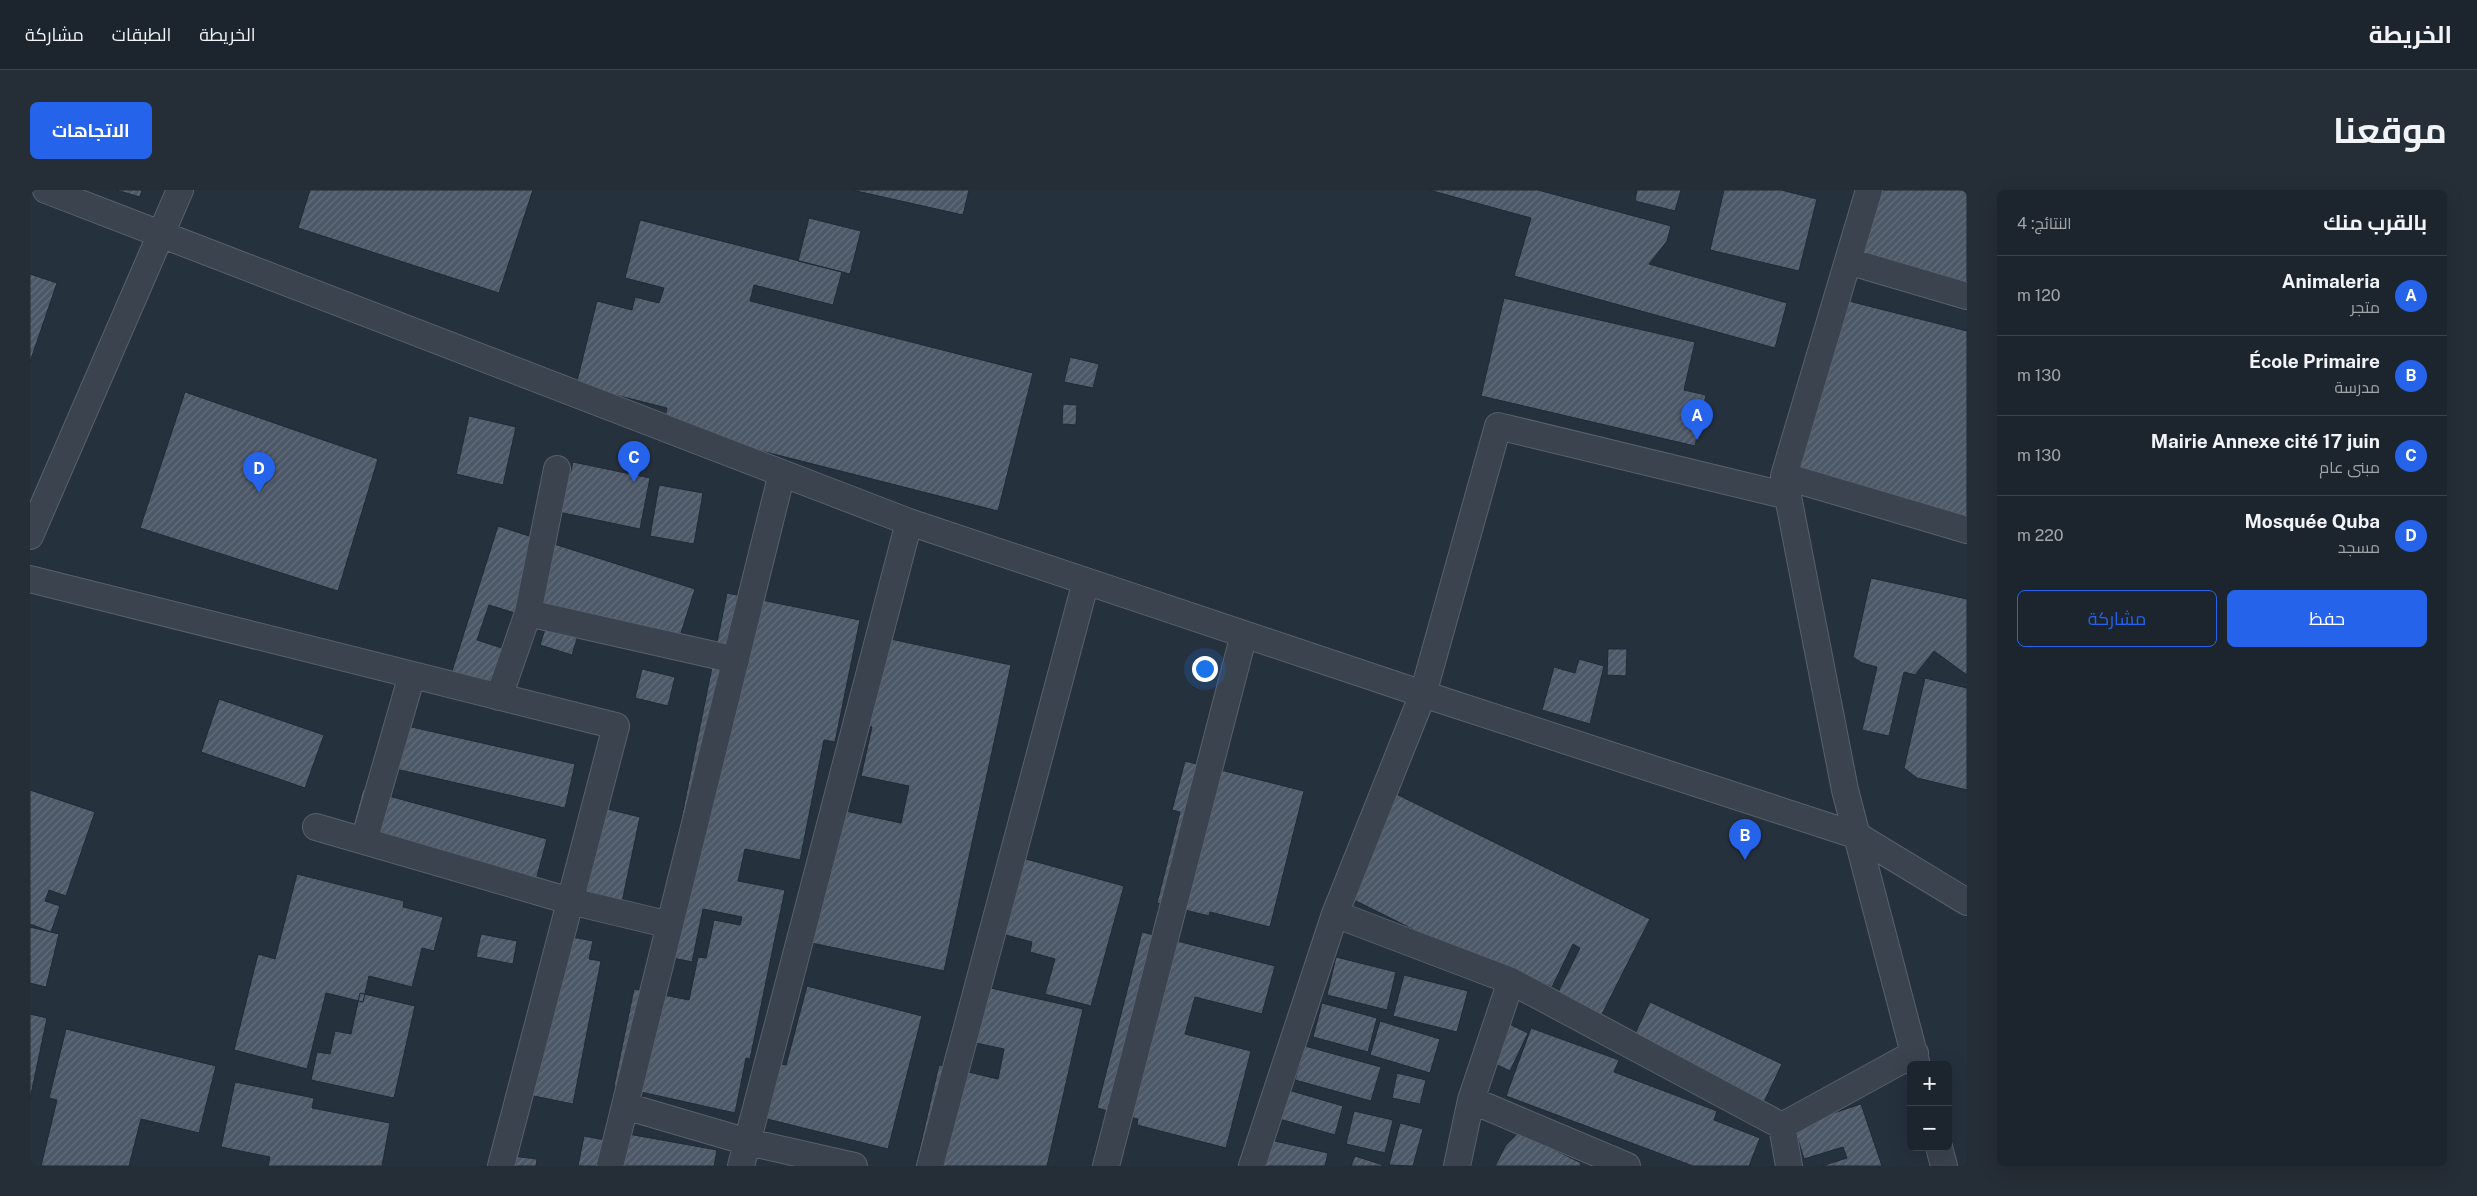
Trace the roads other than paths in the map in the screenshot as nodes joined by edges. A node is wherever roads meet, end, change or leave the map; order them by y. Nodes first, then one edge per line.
1 (46, 190) edge
2 (180, 190) edge
3 (1870, 190) edge
4 (161, 234) junction
5 (1848, 261) junction
6 (1967, 296) edge
7 (557, 469) dead end
8 (782, 474) junction
9 (1786, 486) junction
10 (909, 522) junction
11 (1967, 530) edge
12 (30, 536) edge
13 (30, 579) edge
14 (1086, 582) junction
15 (528, 612) junction
16 (1244, 634) junction
17 (736, 660) junction
18 (412, 675) junction
19 (1423, 694) junction
20 (499, 697) junction
21 (316, 827) dead end
22 (1858, 836) junction
23 (364, 841) junction
24 (570, 900) junction
25 (1967, 902) edge
26 (1335, 914) junction
27 (670, 925) junction
28 (1511, 981) junction
29 (1916, 1059) edge
30 (1471, 1100) junction
31 (625, 1106) junction
32 (1782, 1126) junction
33 (1940, 1151) edge
34 (744, 1154) edge
35 (501, 1166) edge
36 (610, 1166) edge
37 (854, 1166) edge
38 (930, 1166) edge
39 (1106, 1166) edge
40 (1252, 1166) edge
41 (1457, 1166) edge
42 (1627, 1166) edge
43 (1789, 1166) edge
44 (1944, 1166) edge

1 - 4 street
2 - 4 street
3 - 5 street
4 - 8 street
4 - 12 street
5 - 6 street
5 - 9 street
7 - 15 street
8 - 10 street
8 - 17 street
9 - 11 street
9 - 19 street
9 - 22 street
10 - 14 street
10 - 34 street
13 - 18 street
14 - 16 street
14 - 38 street
15 - 17 street
15 - 20 street
16 - 19 street
16 - 39 street
17 - 27 street
18 - 20 street
18 - 23 street
19 - 22 street
19 - 26 street
20 - 24 street
21 - 23 street
22 - 25 street
22 - 29 street
23 - 24 street
24 - 27 street
24 - 35 street
26 - 28 street
26 - 40 street
27 - 31 street
28 - 30 street
28 - 32 street
29 - 32 street
30 - 41 street
30 - 42 street
31 - 34 street
31 - 36 street
32 - 43 street
33 - 44 street
34 - 37 street

